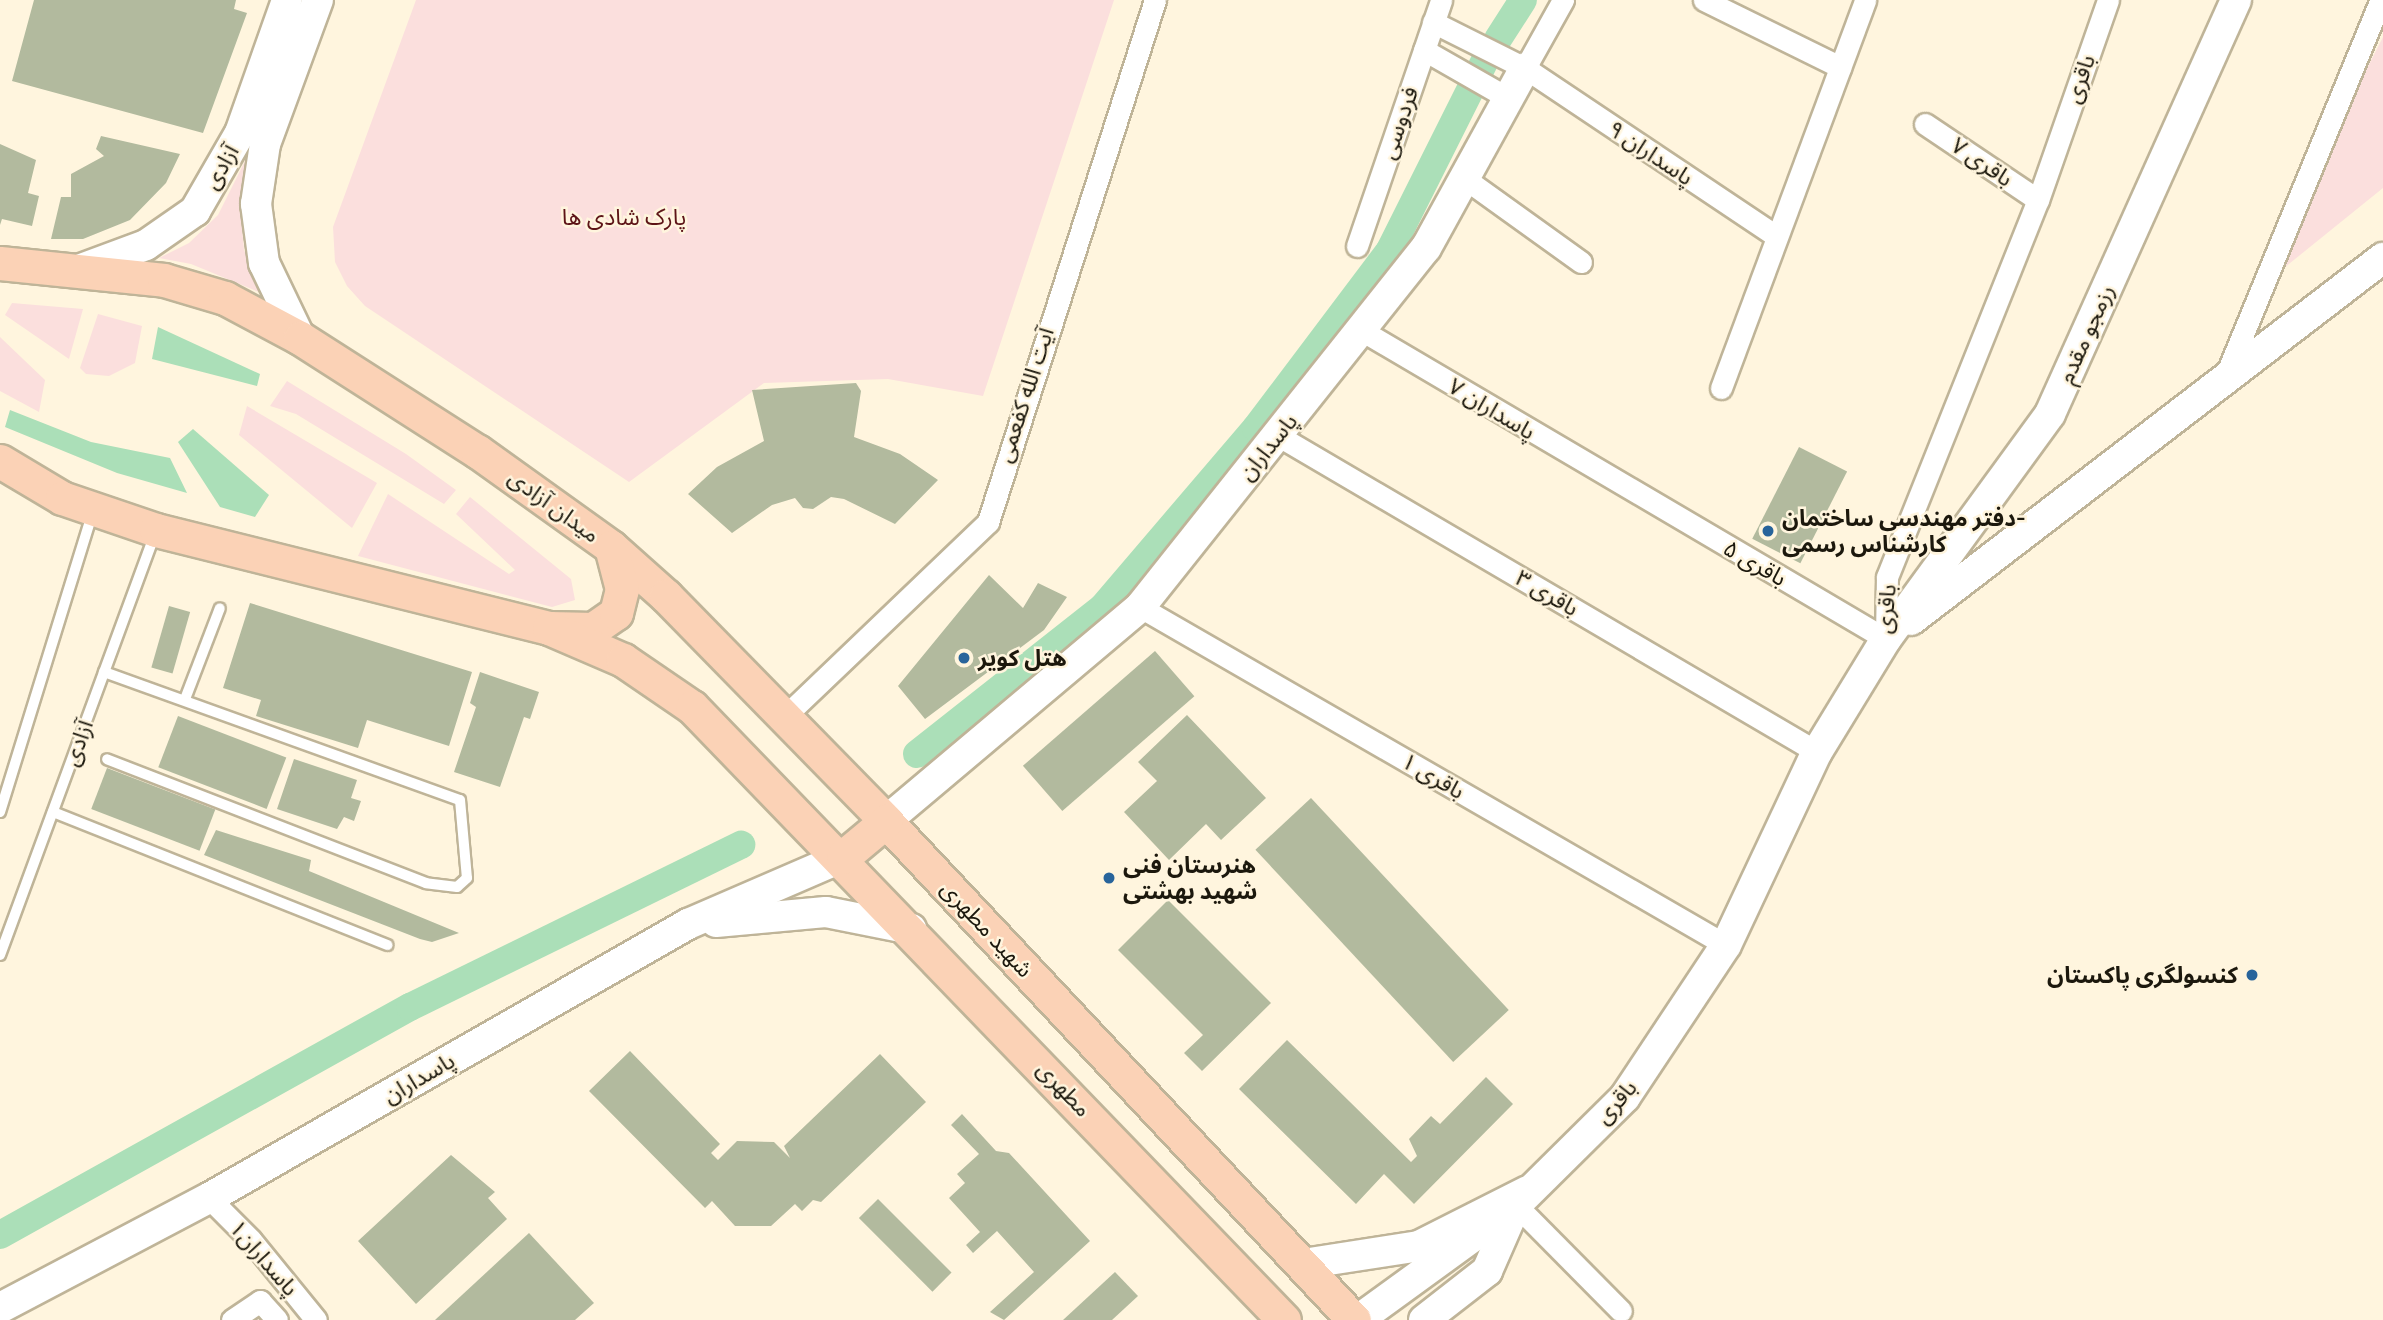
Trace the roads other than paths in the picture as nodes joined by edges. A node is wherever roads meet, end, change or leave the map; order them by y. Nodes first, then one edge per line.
1 (287, 0) edge
2 (318, 0) edge
3 (1155, 0) edge
4 (1441, 0) edge
5 (1563, 0) edge
6 (1704, 0) edge
7 (1865, 0) edge
8 (2108, 0) edge
9 (2236, 0) edge
10 (2381, 0) edge
11 (1433, 22) junction
12 (1425, 50) junction
13 (1840, 67) junction
14 (1525, 68) junction
15 (1507, 98) junction
16 (1925, 124) dead end
17 (1464, 178) junction
18 (2038, 200) junction
19 (1777, 237) junction
20 (1357, 246) dead end
21 (2383, 258) edge
22 (1581, 262) dead end
23 (0, 263) edge
24 (81, 269) junction
25 (1361, 330) junction
26 (300, 338) junction
27 (2221, 387) junction
28 (1721, 388) dead end
29 (1277, 435) junction
30 (0, 461) edge
31 (0, 480) edge
32 (1623, 487) joint
33 (62, 498) junction
34 (94, 506) junction
35 (156, 530) junction
36 (611, 547) junction
37 (1140, 607) junction
38 (220, 608) dead end
39 (549, 628) junction
40 (1886, 639) junction
41 (104, 673) junction
42 (185, 699) junction
43 (783, 718) junction
44 (1817, 752) junction
45 (107, 759) dead end
46 (0, 812) edge
47 (53, 812) junction
48 (886, 821) junction
49 (843, 857) junction
50 (688, 924) junction
51 (911, 929) junction
52 (388, 945) dead end
53 (1726, 945) junction
54 (0, 955) edge
55 (209, 1198) junction
56 (1522, 1198) junction
57 (1303, 1264) junction
58 (0, 1308) edge
59 (1621, 1311) dead end
60 (232, 1320) edge
61 (277, 1320) edge
62 (316, 1320) edge
63 (1284, 1320) edge
64 (1356, 1320) edge
65 (1424, 1320) edge

1 - 24 street, آزادی
2 - 26 street, آزادی
3 - 43 street, آیت الله کفعمی
4 - 11 street, فردوسی
5 - 14 street, پاسداران
6 - 13 street
7 - 13 street
8 - 18 street, باقری
9 - 40 street, رزمجو مقدم
10 - 27 street
11 - 12 street, فردوسی
11 - 14 street, پاسداران ۹
12 - 15 street
12 - 20 street, فردوسی
13 - 19 street
14 - 15 street, پاسداران
14 - 19 street, پاسداران ۹
15 - 17 street, پاسداران
16 - 18 street, باقری ۷
17 - 22 street
17 - 25 street, پاسداران
18 - 40 street, باقری
19 - 28 street
21 - 27 street
23 - 24 main road, میدان آزادی
24 - 26 main road, میدان آزادی
25 - 29 street, پاسداران
25 - 32 street, پاسداران ۷
26 - 36 main road, میدان آزادی
27 - 40 street
29 - 37 street, پاسداران
29 - 44 street, باقری ۳
30 - 33 main road, میدان آزادی
31 - 33 main road
32 - 40 street, باقری ۵
33 - 34 main road, میدان آزادی
34 - 35 main road, میدان آزادی
34 - 46 lane
35 - 39 main road, میدان آزادی
35 - 41 lane, آزادی
36 - 39 main road, میدان آزادی
36 - 43 main road, شهید مطهری
37 - 48 street, پاسداران
37 - 53 street, باقری ۱
38 - 42 lane
39 - 49 main road
40 - 44 street, باقری
41 - 42 lane
41 - 47 lane, آزادی
42 - 45 lane
43 - 48 main road, شهید مطهری
44 - 53 street, باقری
47 - 52 lane
47 - 54 lane, آزادی
48 - 49 main road
48 - 57 main road, شهید مطهری
49 - 50 street, پاسداران
49 - 51 main road, مطهری
50 - 51 street
50 - 55 street, پاسداران
51 - 63 main road, مطهری
53 - 56 street, باقری
55 - 58 street, پاسداران
55 - 62 street, پاسداران۱
56 - 57 street
56 - 59 street
56 - 64 street, باقری
56 - 65 street
57 - 64 main road, شهید مطهری
60 - 61 street

